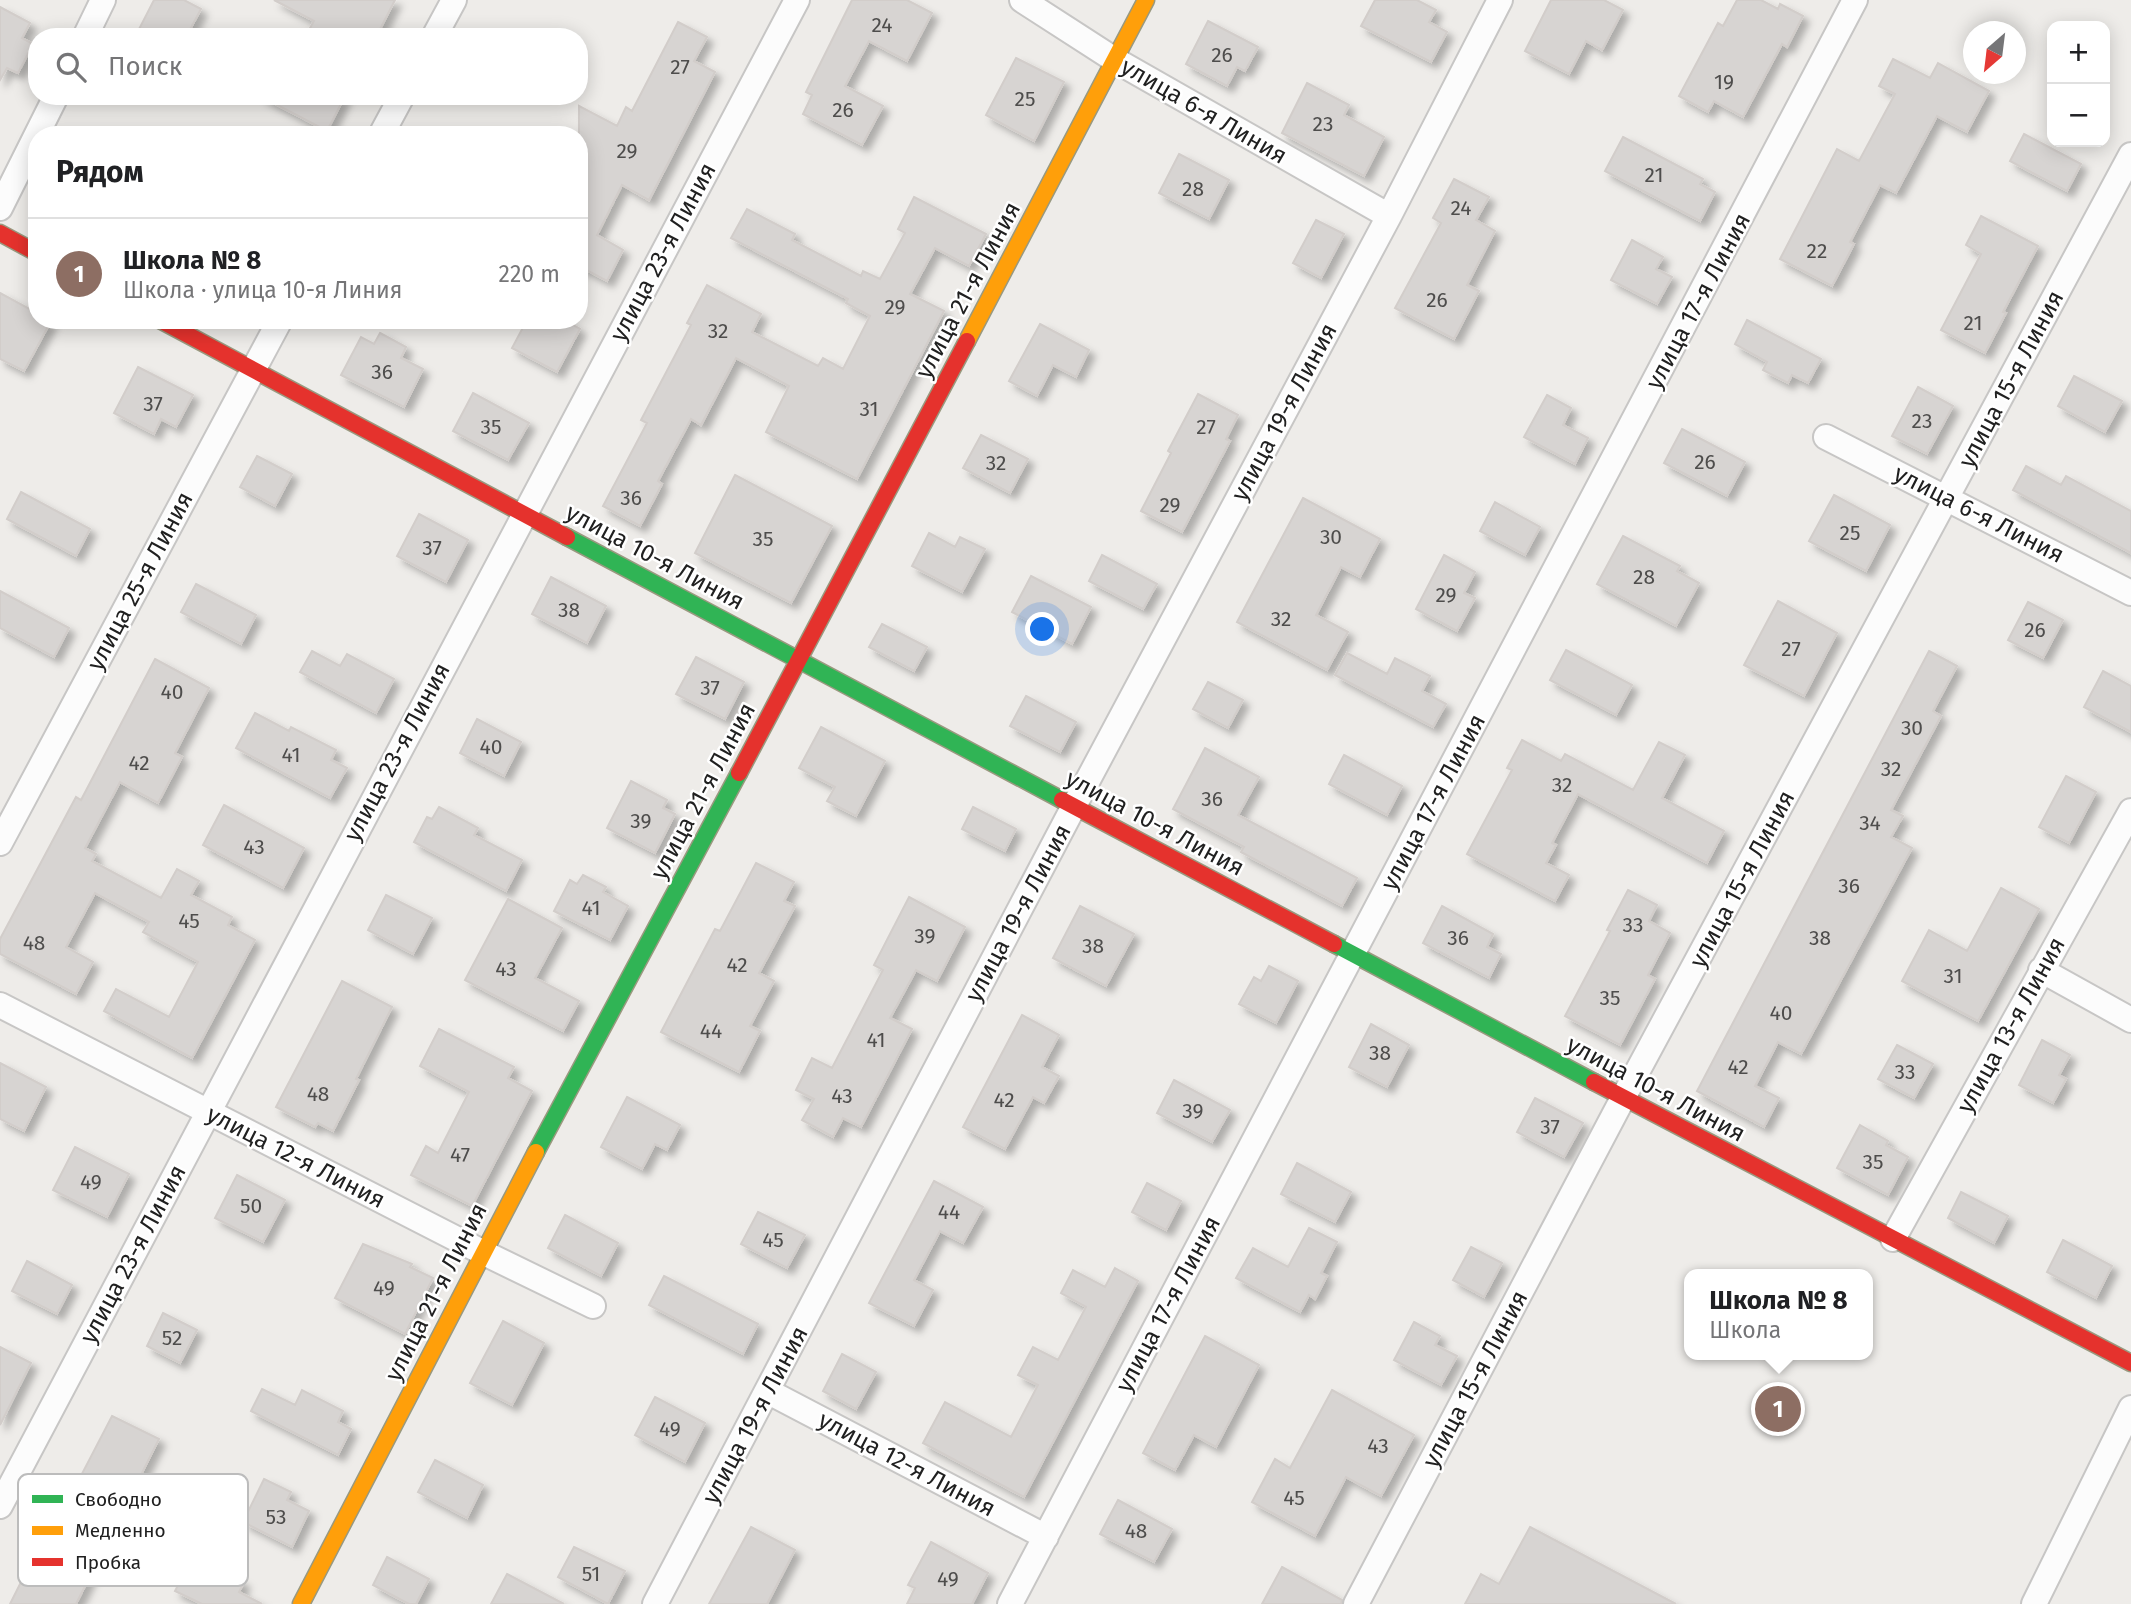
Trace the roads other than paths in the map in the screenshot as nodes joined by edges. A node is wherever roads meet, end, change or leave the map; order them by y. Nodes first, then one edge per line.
1 (103, 0) edge
2 (454, 0) edge
3 (797, 0) edge
4 (1022, 0) edge
5 (1146, 0) edge
6 (1500, 0) edge
7 (1856, 0) edge
8 (89, 28) edge
9 (439, 28) edge
10 (1115, 60) junction
11 (52, 105) edge
12 (397, 105) edge
13 (41, 126) edge
14 (386, 126) edge
15 (28, 152) edge
16 (2131, 155) edge
17 (0, 208) edge
18 (1389, 216) junction
19 (0, 233) edge
20 (28, 248) edge
21 (176, 329) edge
22 (275, 329) edge
23 (253, 371) junction
24 (1826, 437) dead end
25 (1948, 498) junction
26 (523, 514) junction
27 (2131, 593) edge
28 (800, 659) junction
29 (1074, 806) junction
30 (2131, 811) edge
31 (0, 843) edge
32 (1352, 954) junction
33 (2041, 970) junction
34 (0, 1005) edge
35 (2131, 1020) edge
36 (1623, 1098) junction
37 (207, 1112) junction
38 (1892, 1239) junction
39 (482, 1252) junction
40 (593, 1306) dead end
41 (2131, 1363) edge
42 (767, 1391) junction
43 (2131, 1409) edge
44 (0, 1506) edge
45 (1046, 1537) junction
46 (301, 1604) edge
47 (655, 1604) edge
48 (1010, 1604) edge
49 (1356, 1604) edge
50 (2034, 1604) edge

1 - 8 street
2 - 9 street
3 - 26 street, улица 23-я Линия
4 - 10 street, улица 6-я Линия
5 - 10 street, улица 21-я Линия
6 - 18 street, улица 19-я Линия
7 - 32 street, улица 17-я Линия
10 - 18 street, улица 6-я Линия
10 - 28 street, улица 21-я Линия
11 - 13 street
12 - 14 street
15 - 17 street
16 - 25 street, улица 15-я Линия
18 - 29 street, улица 19-я Линия
19 - 20 street
21 - 23 street, улица 10-я Линия
22 - 23 street, улица 25-я Линия
23 - 26 street, улица 10-я Линия
23 - 31 street, улица 25-я Линия
24 - 25 street, улица 6-я Линия
25 - 27 street, улица 6-я Линия
25 - 36 street, улица 15-я Линия
26 - 28 street, улица 10-я Линия
26 - 37 street, улица 23-я Линия
28 - 29 street, улица 10-я Линия
28 - 39 street, улица 21-я Линия
29 - 32 street, улица 10-я Линия
29 - 42 street, улица 19-я Линия
30 - 33 street, улица 13-я Линия
32 - 36 street, улица 10-я Линия
32 - 45 street, улица 17-я Линия
33 - 35 street
33 - 38 street, улица 13-я Линия
34 - 37 street, улица 12-я Линия
36 - 38 street, улица 10-я Линия
36 - 49 street, улица 15-я Линия
37 - 39 street, улица 12-я Линия
37 - 44 street, улица 23-я Линия
38 - 41 street, улица 10-я Линия
39 - 40 street, улица 12-я Линия
39 - 46 street, улица 21-я Линия
42 - 45 street, улица 12-я Линия
42 - 47 street, улица 19-я Линия
43 - 50 street
45 - 48 street, улица 17-я Линия

